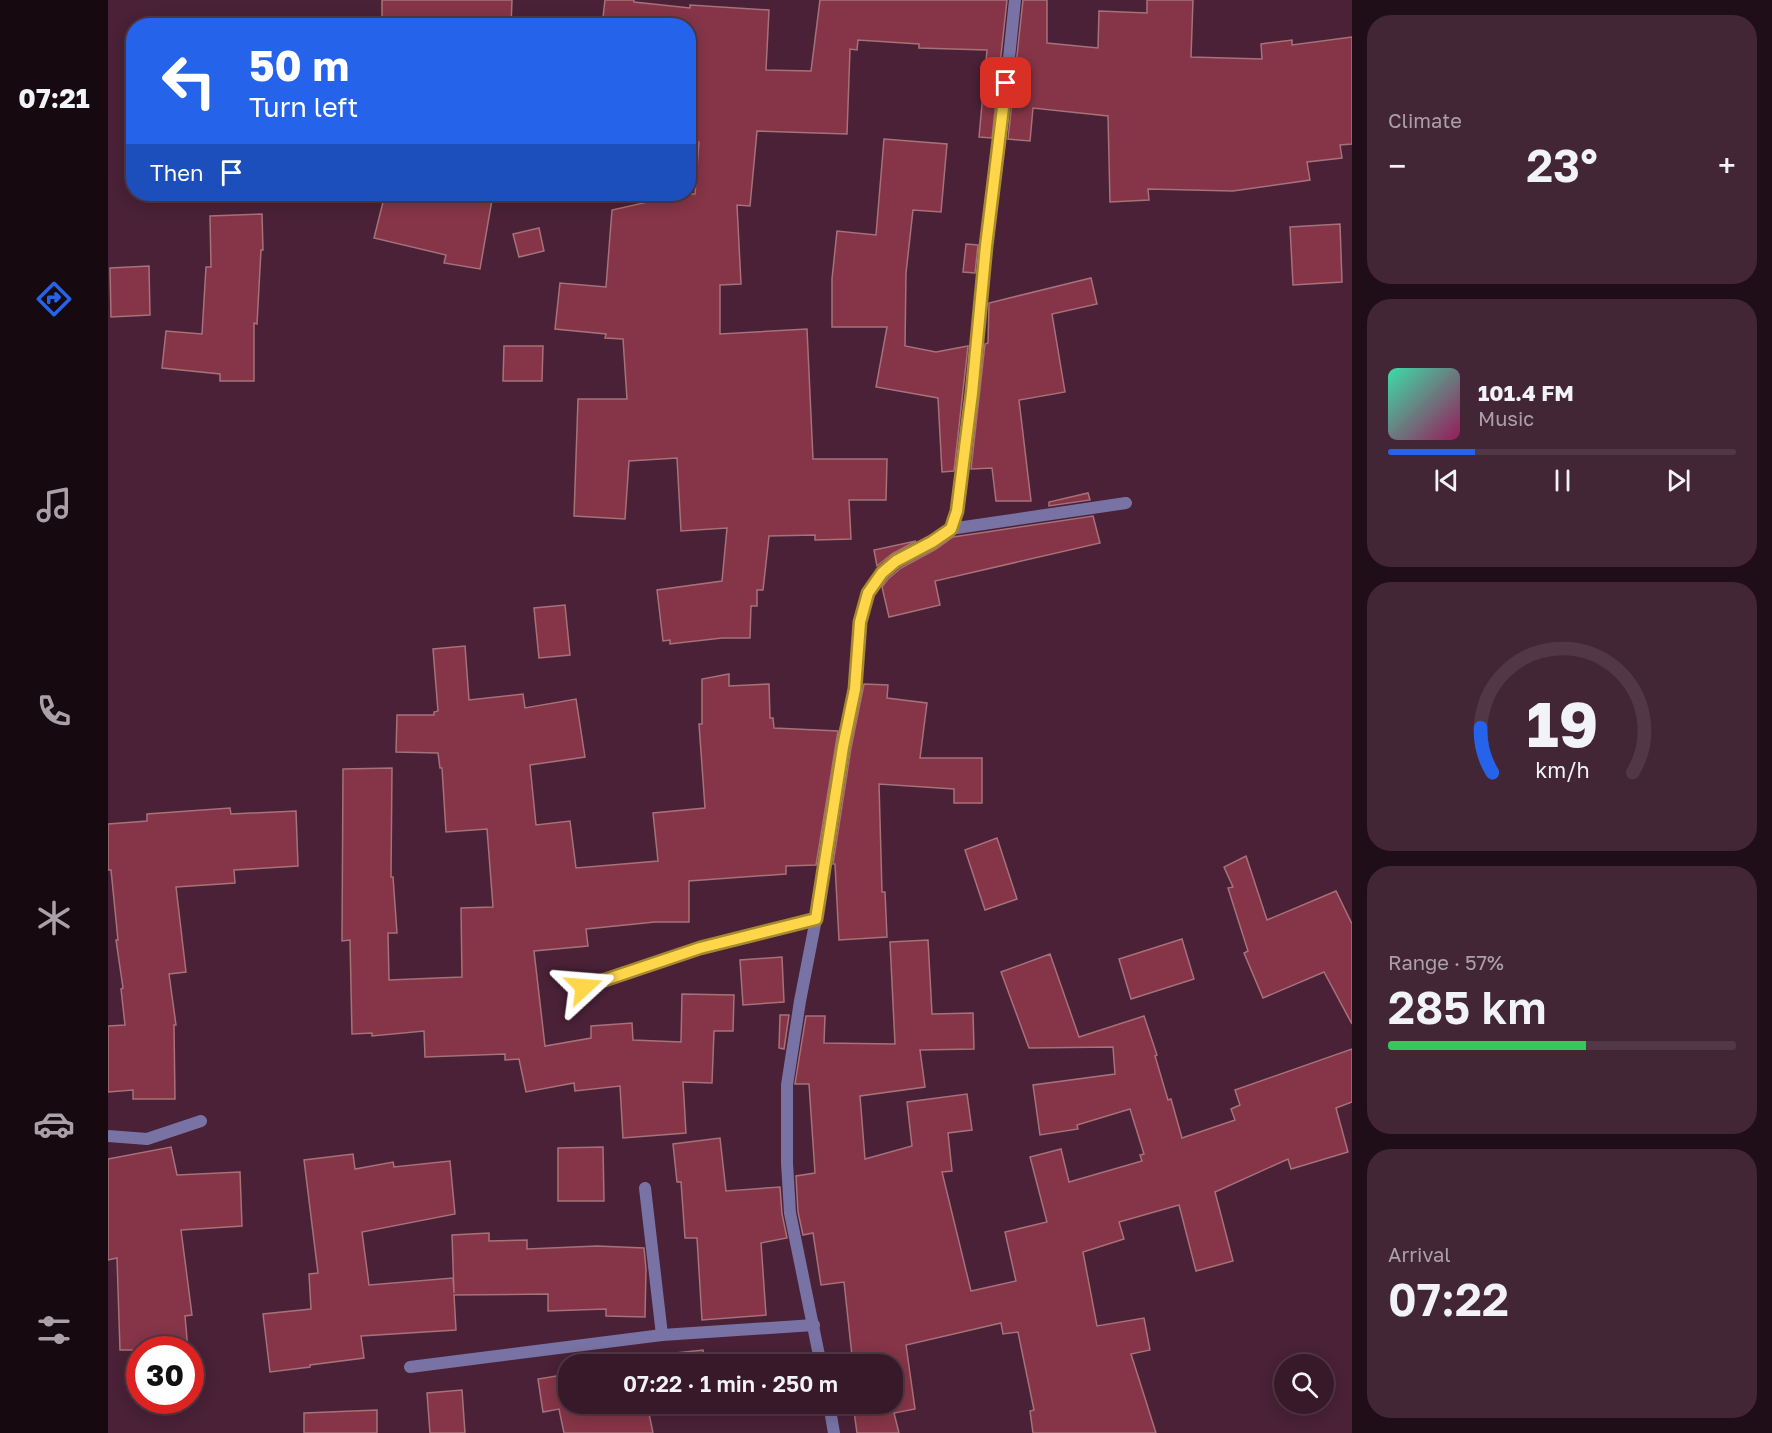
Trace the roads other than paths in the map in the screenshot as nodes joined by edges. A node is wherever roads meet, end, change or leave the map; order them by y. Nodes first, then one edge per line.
1 (1015, 0) edge
2 (1126, 503) dead end
3 (951, 529) junction
4 (816, 919) junction
5 (584, 987) dead end
6 (201, 1121) dead end
7 (108, 1136) edge
8 (645, 1188) dead end
9 (814, 1325) junction
10 (662, 1335) junction
11 (819, 1354) edge
12 (410, 1368) dead end
13 (831, 1414) edge
14 (834, 1433) edge

1 - 3 street
2 - 3 street
3 - 4 street
4 - 5 street
4 - 9 street
6 - 7 street
8 - 10 street
9 - 10 street
9 - 11 street
10 - 12 street
13 - 14 street

